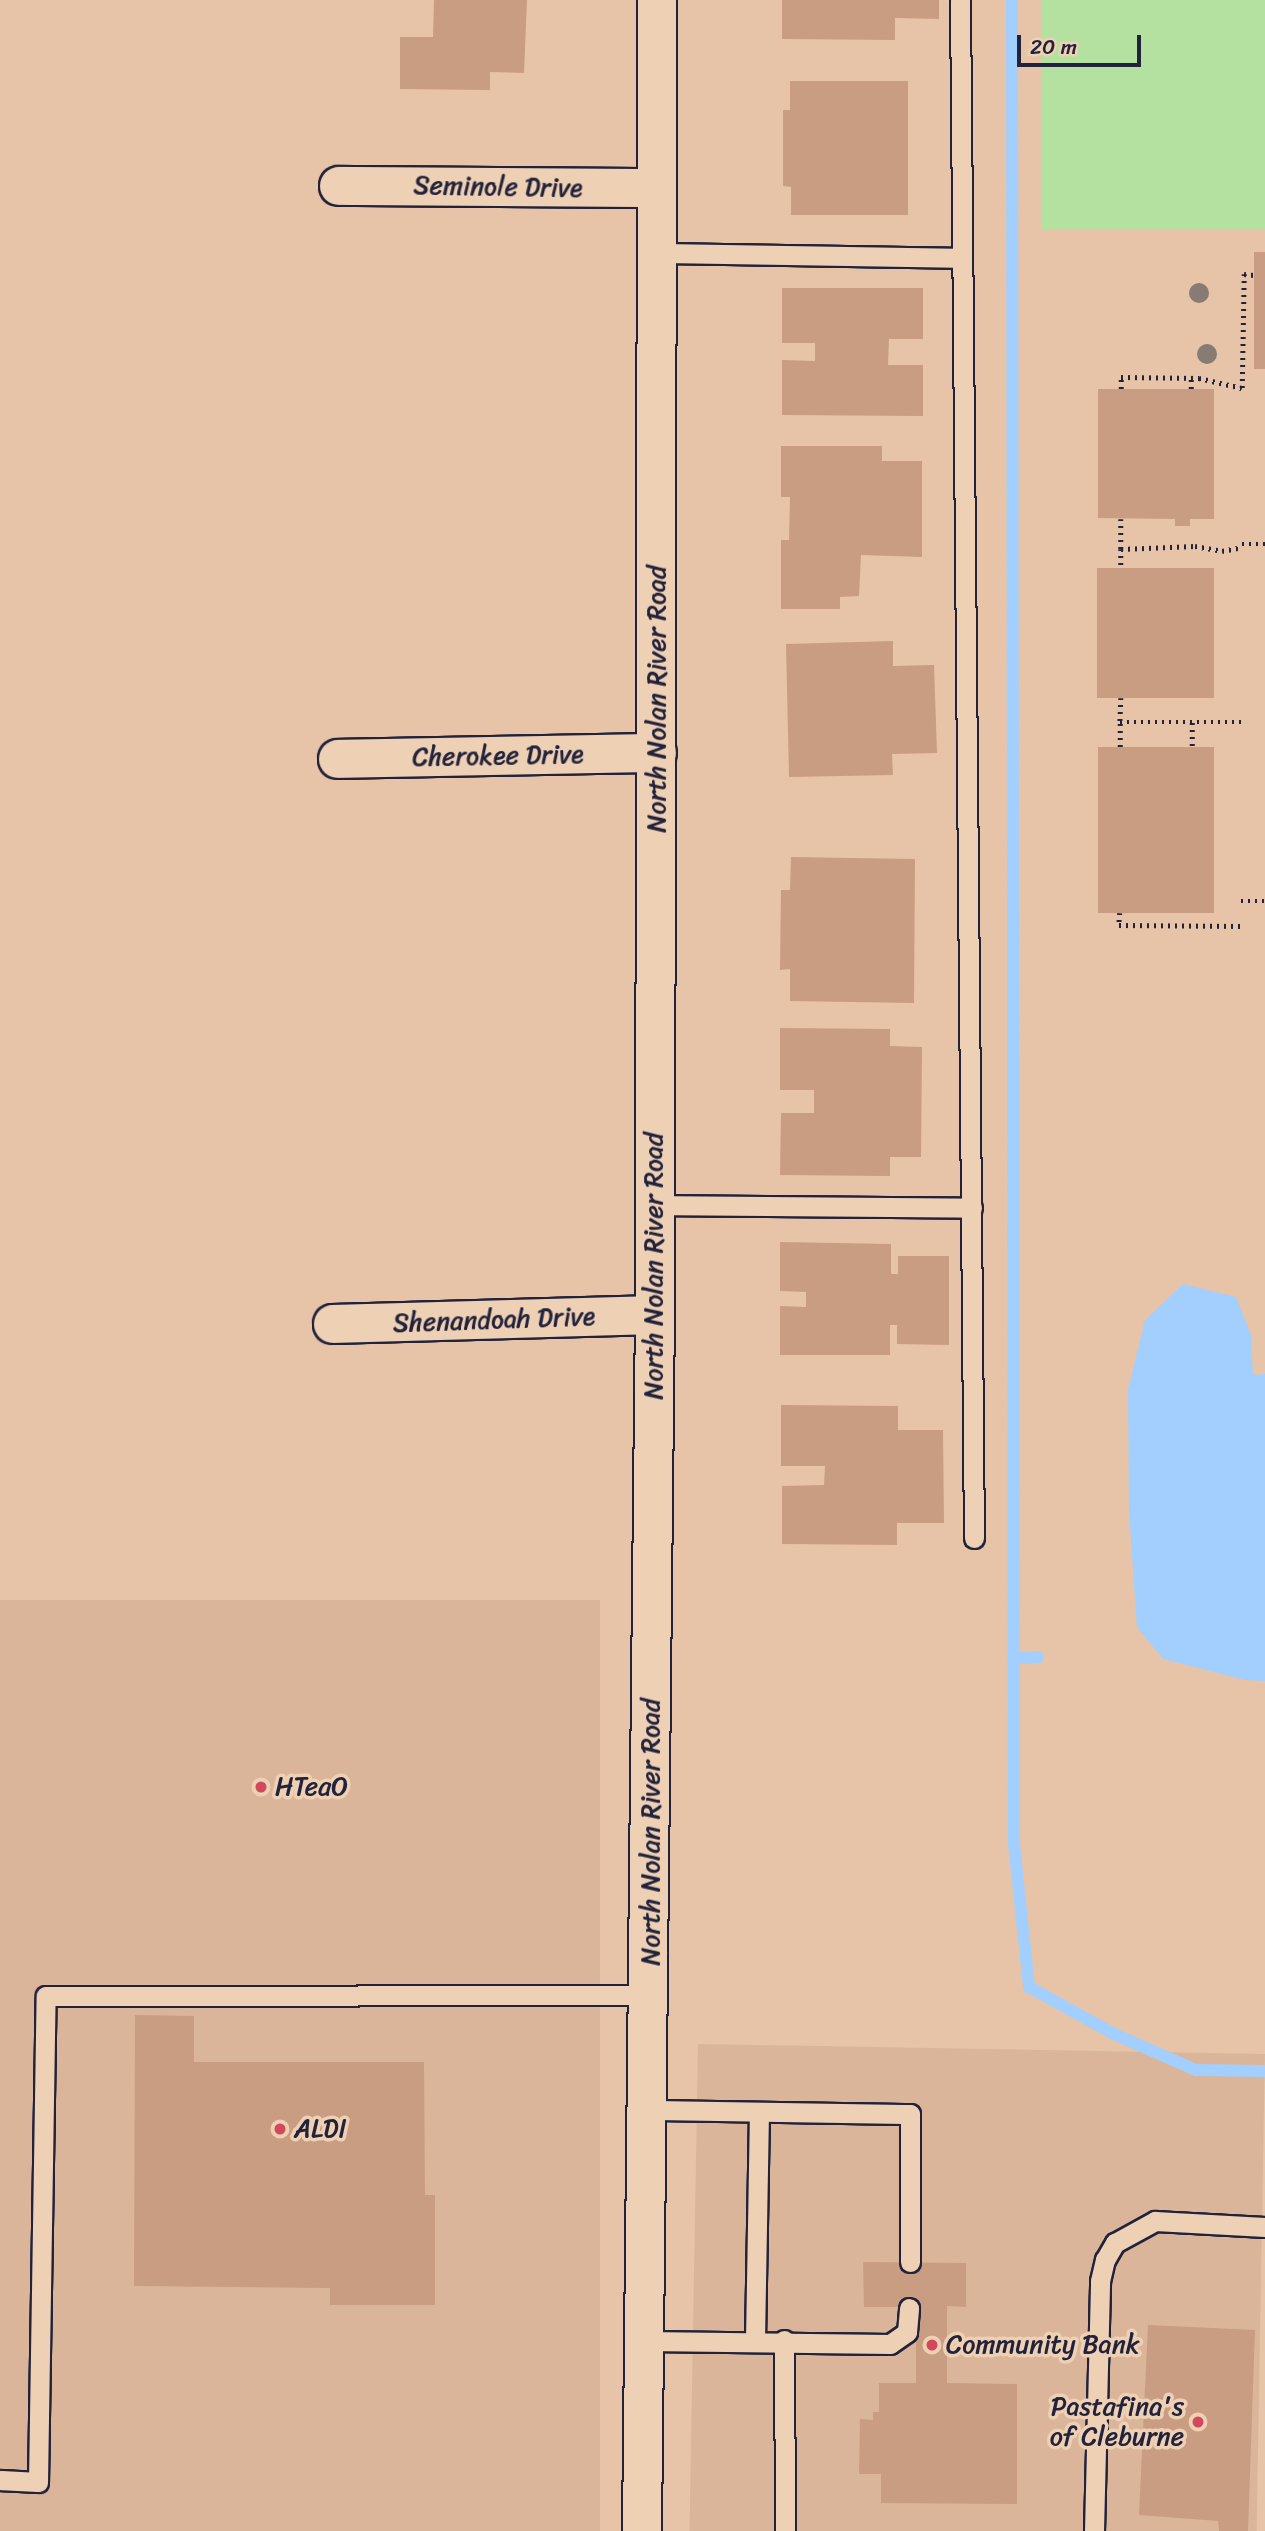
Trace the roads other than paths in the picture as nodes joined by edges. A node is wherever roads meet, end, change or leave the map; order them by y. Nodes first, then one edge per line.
1 (657, 0) edge
2 (960, 0) edge
3 (339, 186) dead end
4 (657, 188) junction
5 (657, 253) junction
6 (960, 258) junction
7 (657, 752) junction
8 (338, 759) dead end
9 (653, 1205) junction
10 (972, 1208) junction
11 (655, 1315) junction
12 (332, 1324) dead end
13 (974, 1538) dead end
14 (650, 1995) junction
15 (649, 2109) junction
16 (759, 2113) junction
17 (1265, 2227) edge
18 (910, 2262) dead end
19 (909, 2308) dead end
20 (755, 2340) junction
21 (785, 2340) junction
22 (645, 2341) junction
23 (0, 2480) edge
24 (642, 2531) edge
25 (785, 2531) edge
26 (1094, 2531) edge

1 - 4 main road, North Nolan River Road
2 - 6 lane
3 - 4 main road, Seminole Drive
4 - 5 main road, North Nolan River Road
5 - 6 lane
5 - 7 main road, North Nolan River Road
6 - 10 lane
7 - 8 main road, Cherokee Drive
7 - 9 main road, North Nolan River Road
9 - 10 lane
9 - 11 main road, North Nolan River Road
10 - 13 lane
11 - 12 main road, Shenandoah Drive
11 - 14 main road, North Nolan River Road
14 - 15 main road, North Nolan River Road
14 - 23 lane
15 - 16 lane
15 - 22 main road, North Nolan River Road
16 - 18 lane
16 - 20 lane
17 - 26 lane
19 - 21 lane
20 - 21 lane
20 - 22 lane
21 - 25 lane
22 - 24 main road, North Nolan River Road

